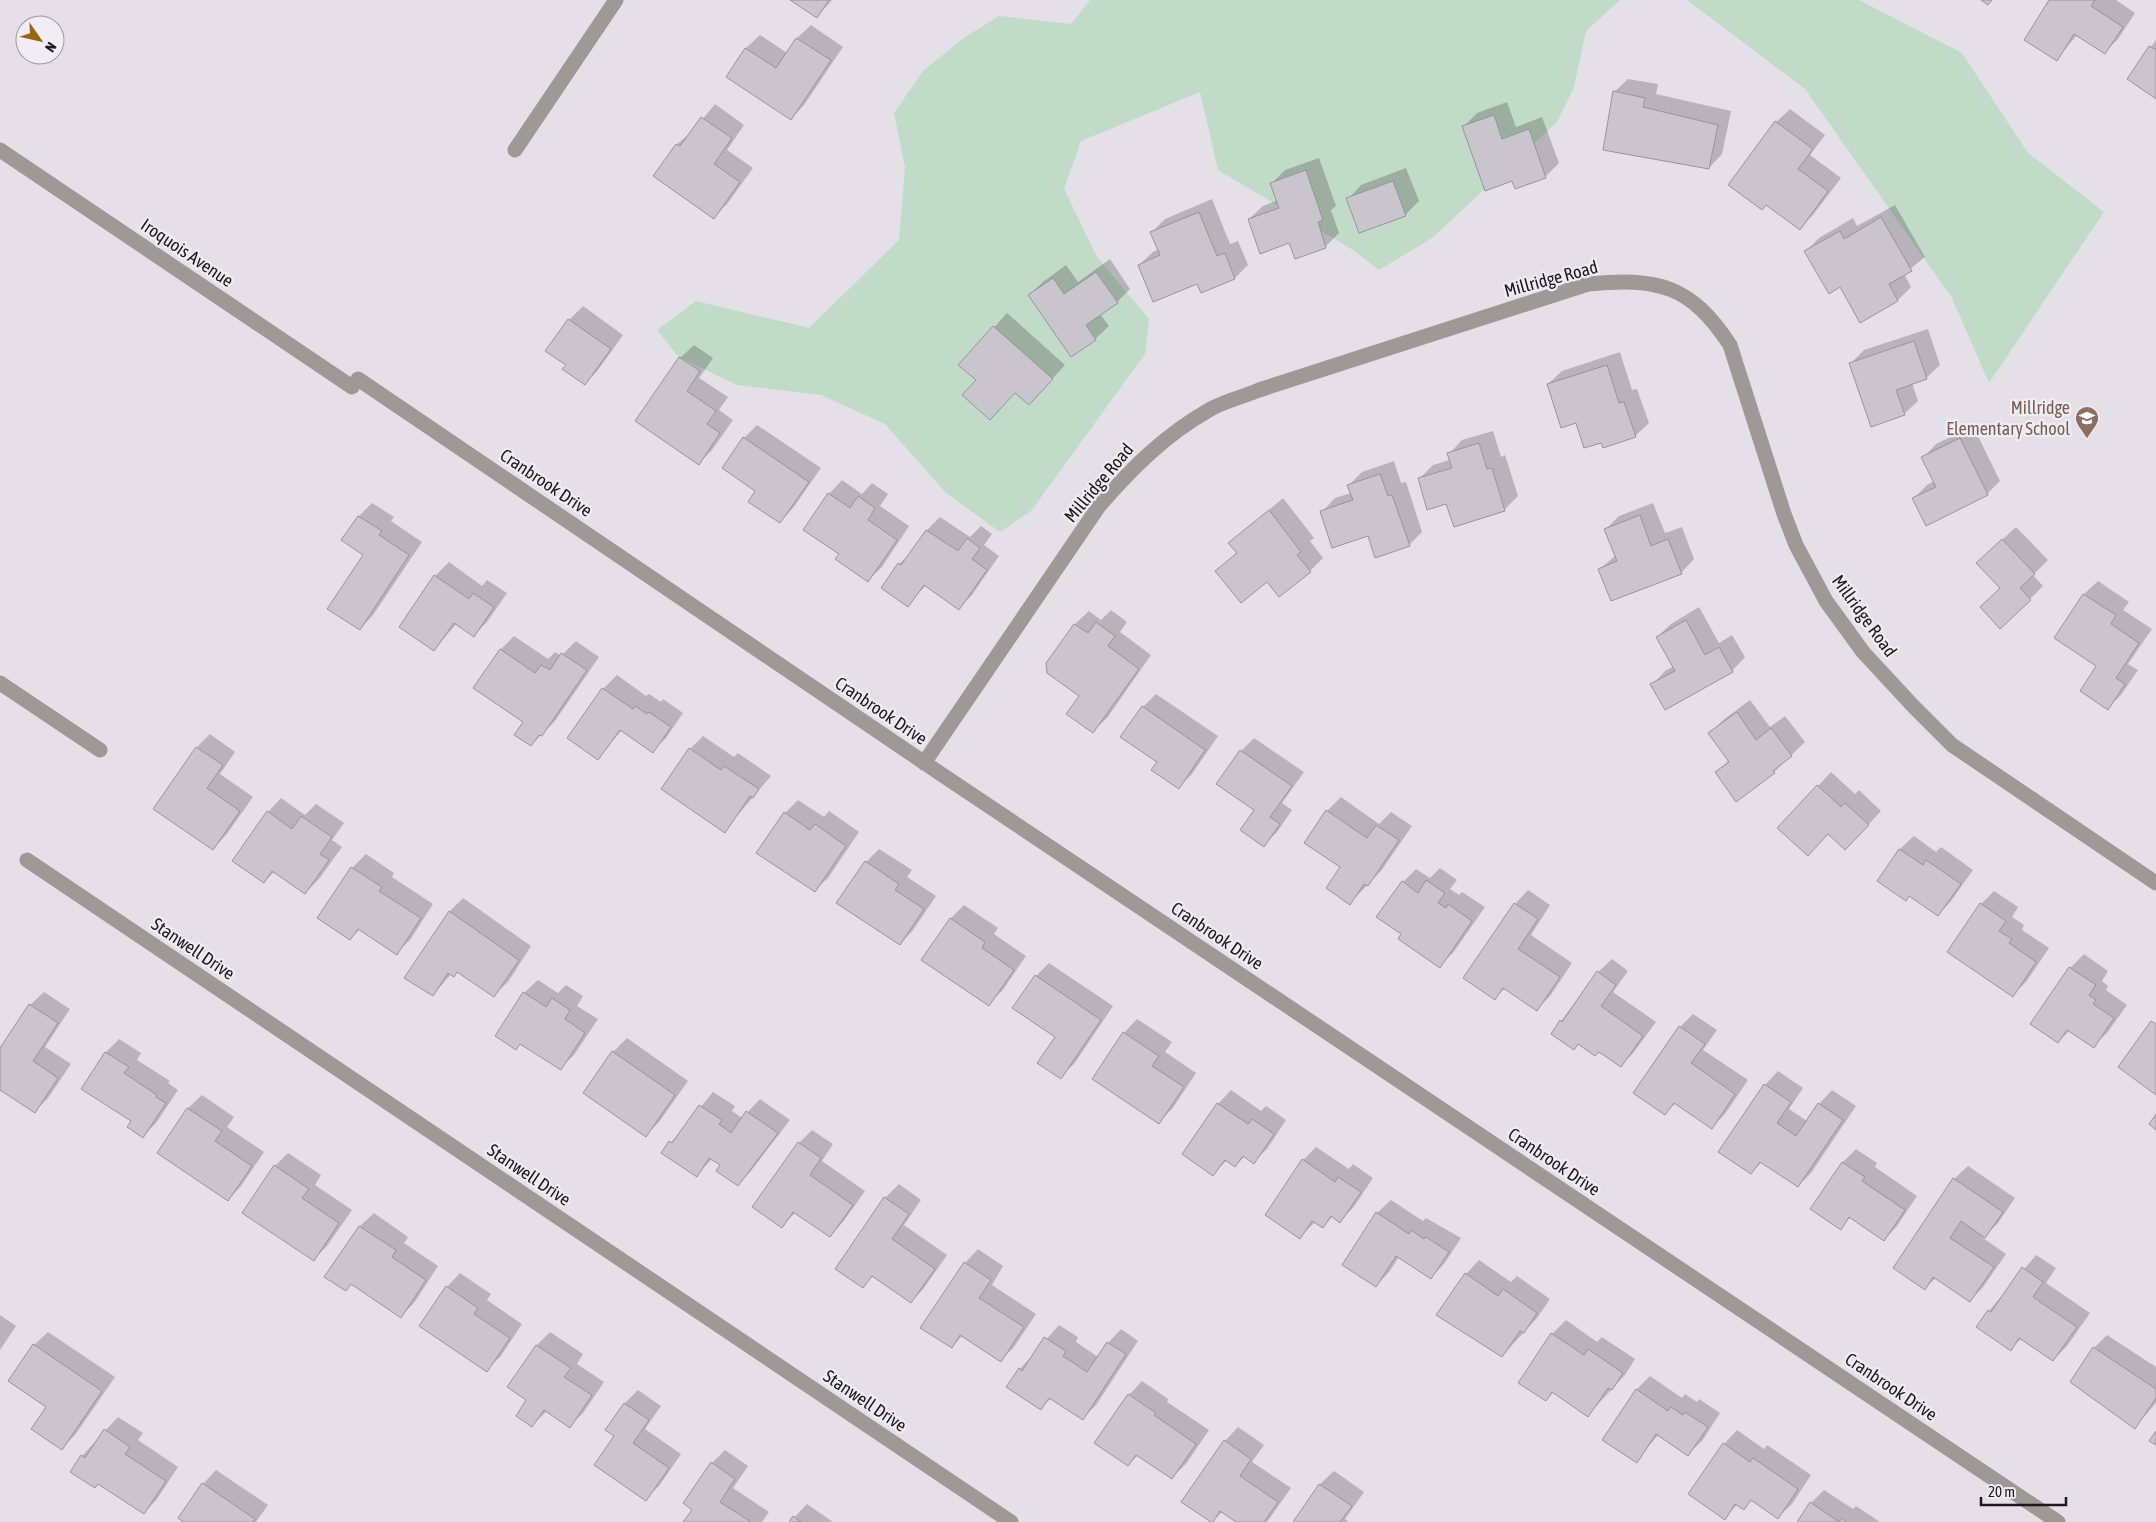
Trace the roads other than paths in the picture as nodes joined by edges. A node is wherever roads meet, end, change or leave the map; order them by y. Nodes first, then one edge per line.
1 (616, 0) edge
2 (0, 150) edge
3 (515, 150) dead end
4 (355, 383) joint
5 (0, 683) edge
6 (100, 750) dead end
7 (924, 762) junction
8 (27, 860) dead end
9 (2156, 883) edge
10 (1011, 1522) edge
11 (2058, 1522) edge

1 - 3 street
2 - 4 street, Iroquois Avenue
4 - 7 street, Cranbrook Drive
5 - 6 street
7 - 9 street, Millridge Road
7 - 11 street, Cranbrook Drive
8 - 10 street, Stanwell Drive

